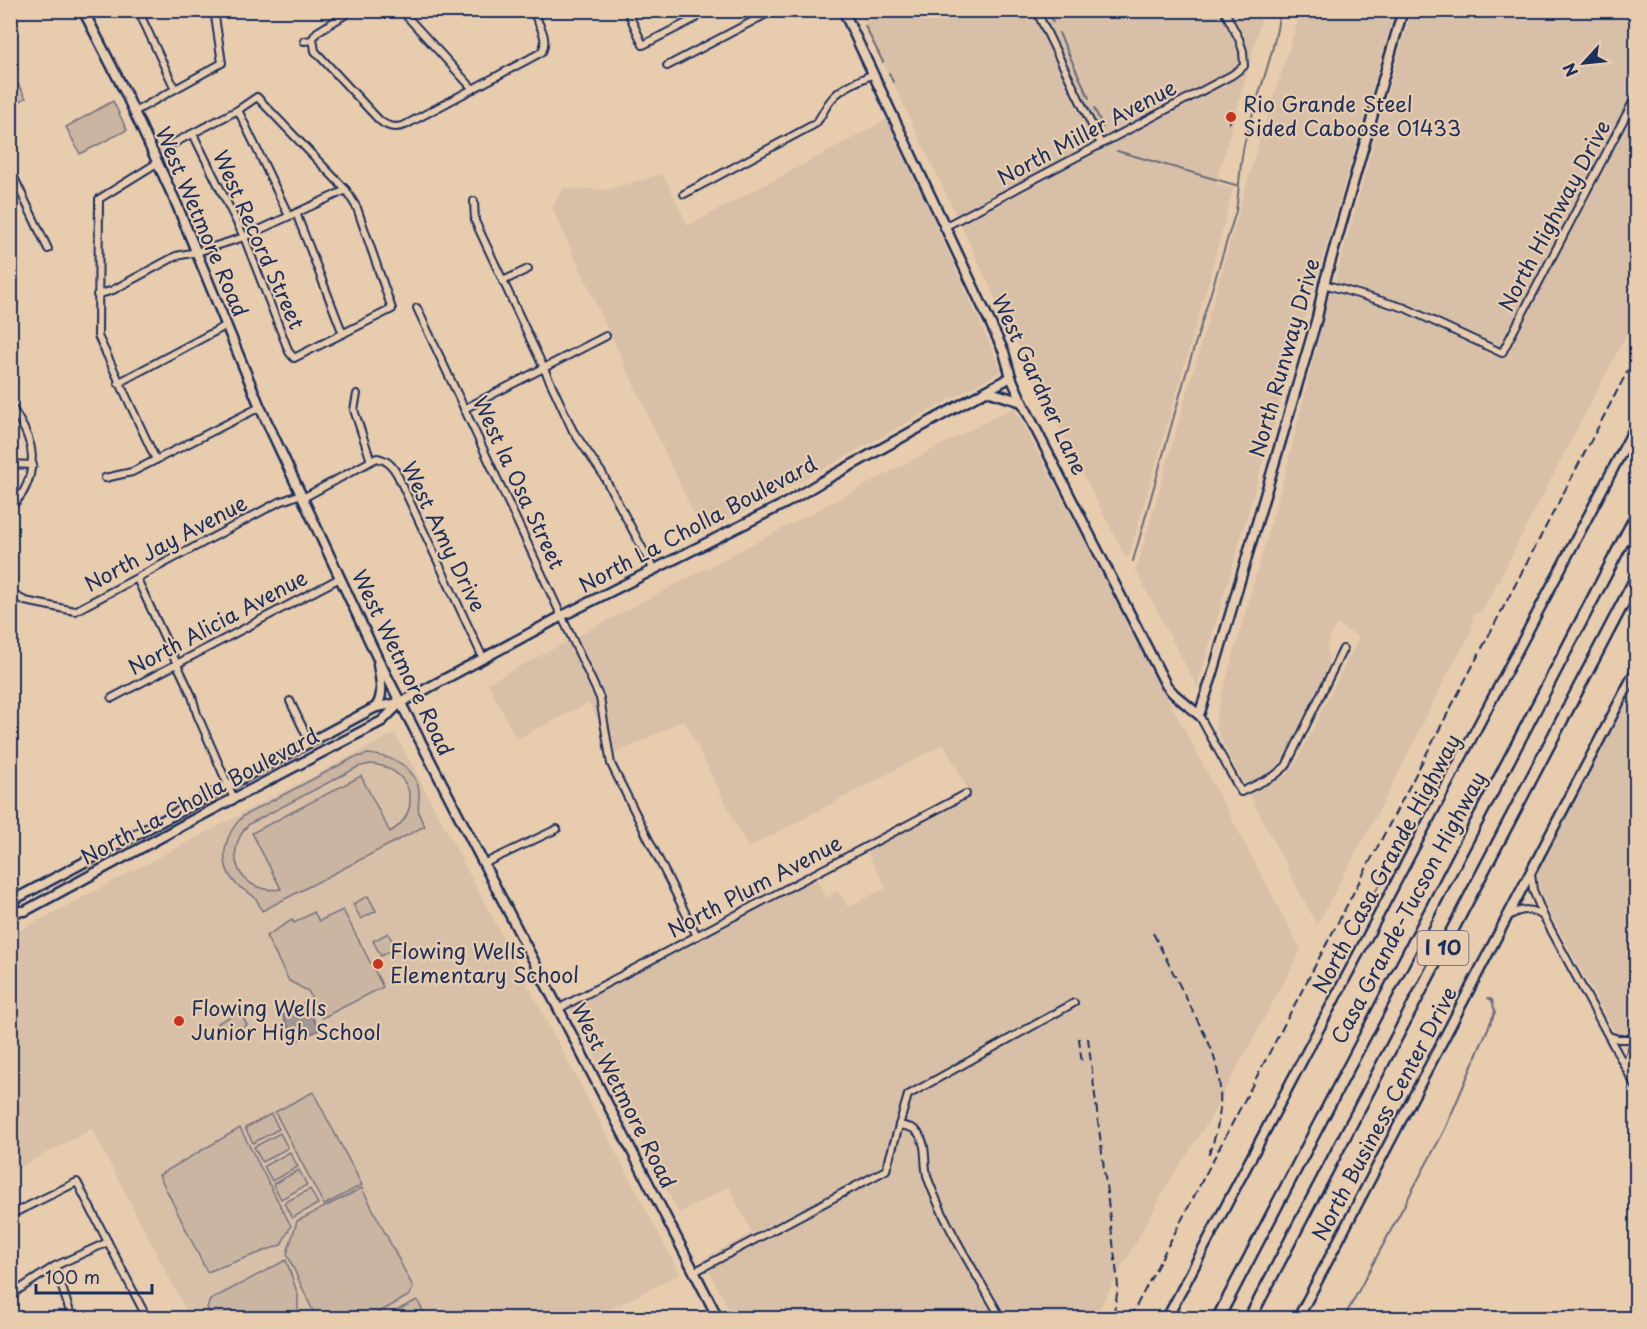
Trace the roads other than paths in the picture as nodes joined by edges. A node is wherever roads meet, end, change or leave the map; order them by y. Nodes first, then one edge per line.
1 (84, 10) edge
2 (138, 10) edge
3 (214, 10) edge
4 (353, 10) edge
5 (401, 10) edge
6 (532, 10) edge
7 (627, 10) edge
8 (704, 10) edge
9 (774, 10) edge
10 (843, 10) edge
11 (1036, 10) edge
12 (1224, 10) edge
13 (1403, 10) edge
14 (314, 40) junction
15 (304, 41) dead end
16 (543, 49) junction
17 (551, 50) dead end
18 (667, 66) dead end
19 (873, 74) junction
20 (175, 89) junction
21 (473, 89) junction
22 (1636, 96) edge
23 (237, 110) junction
24 (134, 112) junction
25 (193, 134) junction
26 (172, 144) dead end
27 (1101, 144) junction
28 (157, 162) junction
29 (10, 169) edge
30 (346, 190) junction
31 (684, 194) dead end
32 (474, 201) dead end
33 (292, 214) junction
34 (944, 227) junction
35 (244, 237) junction
36 (48, 249) dead end
37 (197, 252) junction
38 (528, 269) dead end
39 (503, 281) junction
40 (1324, 284) junction
41 (98, 295) junction
42 (417, 308) dead end
43 (226, 325) junction
44 (343, 334) junction
45 (606, 336) dead end
46 (543, 367) junction
47 (1011, 377) junction
48 (118, 383) junction
49 (987, 391) junction
50 (357, 394) dead end
51 (1022, 402) junction
52 (10, 404) edge
53 (260, 407) junction
54 (464, 409) junction
55 (1636, 425) edge
56 (156, 460) junction
57 (371, 461) junction
58 (10, 464) edge
59 (33, 465) junction
60 (105, 478) dead end
61 (302, 496) junction
62 (10, 507) edge
63 (1636, 516) edge
64 (654, 570) junction
65 (340, 578) junction
66 (1636, 578) edge
67 (137, 579) junction
68 (10, 593) edge
69 (562, 616) junction
70 (1343, 649) dead end
71 (377, 657) junction
72 (483, 658) junction
73 (178, 664) junction
74 (1636, 670) edge
75 (112, 698) dead end
76 (290, 701) dead end
77 (400, 703) junction
78 (376, 707) junction
79 (1199, 715) junction
80 (310, 743) junction
81 (227, 786) junction
82 (966, 794) dead end
83 (234, 799) junction
84 (557, 829) dead end
85 (483, 864) junction
86 (1531, 869) junction
87 (10, 906) edge
88 (10, 910) edge
89 (1544, 917) junction
90 (1506, 918) junction
91 (697, 936) junction
92 (1074, 1003) dead end
93 (558, 1009) junction
94 (1609, 1036) junction
95 (1636, 1039) edge
96 (1625, 1066) junction
97 (1636, 1087) edge
98 (900, 1125) junction
99 (10, 1215) edge
100 (108, 1242) junction
101 (55, 1266) junction
102 (694, 1272) junction
103 (10, 1301) edge
104 (72, 1318) edge
105 (147, 1318) edge
106 (718, 1318) edge
107 (1001, 1318) edge
108 (1167, 1318) edge
109 (1218, 1318) edge
110 (1250, 1318) edge
111 (1298, 1318) edge

1 - 24 street, West Wetmore Road
2 - 20 street
3 - 20 street
4 - 14 street
5 - 21 street
6 - 16 street
7 - 8 street
9 - 18 street
10 - 19 street, West Gardner Lane
11 - 27 street
12 - 27 street, North Miller Avenue
13 - 40 street, North Runway Drive
14 - 15 street
14 - 21 street
16 - 17 street
16 - 21 street
19 - 31 street
19 - 34 street, West Gardner Lane
20 - 24 street
22 - 40 street, North Highway Drive
23 - 25 street
23 - 30 street
23 - 33 street
24 - 28 street, West Wetmore Road
25 - 26 street
25 - 35 street, West Record Street
27 - 34 street, North Miller Avenue
28 - 37 street, West Wetmore Road
28 - 41 street
29 - 36 street
30 - 33 street
30 - 44 street
32 - 39 street
33 - 35 street
33 - 44 street
34 - 47 street, West Gardner Lane
35 - 37 street
35 - 44 street, West Record Street
37 - 41 street
37 - 43 street, West Wetmore Road
38 - 39 street
39 - 46 street
40 - 79 street, North Runway Drive
41 - 48 street
42 - 54 street, West la Osa Street
43 - 48 street
43 - 53 street, West Wetmore Road
45 - 46 street
46 - 54 street
46 - 64 street
47 - 49 street, North La Cholla Boulevard
47 - 51 street, West Gardner Lane
48 - 56 street
49 - 51 street
49 - 64 street, North La Cholla Boulevard
50 - 57 street, West Amy Drive
51 - 79 street, West Gardner Lane
52 - 59 street
53 - 56 street
53 - 61 street, West Wetmore Road
54 - 69 street, West la Osa Street
55 - 108 street, North Casa Grande Highway
56 - 60 street
57 - 61 street, North Jay Avenue
57 - 72 street, West Amy Drive
58 - 59 street
59 - 62 street
61 - 65 street, West Wetmore Road
61 - 67 street, North Jay Avenue
63 - 109 highway, Casa Grande-Tucson Highway / I 10
64 - 69 street, North La Cholla Boulevard
65 - 71 street, West Wetmore Road
65 - 73 street, North Alicia Avenue
66 - 110 highway, I 10
67 - 68 street, North Jay Avenue
67 - 73 street
69 - 72 street, North La Cholla Boulevard
69 - 91 street, West la Osa Street
70 - 79 street, West Gardner Lane
71 - 77 street, West Wetmore Road
71 - 78 street
72 - 77 street, North La Cholla Boulevard
73 - 75 street, North Alicia Avenue
73 - 81 street
74 - 86 street, North Business Center Drive
76 - 80 street
77 - 78 street, North La Cholla Boulevard
77 - 83 street, North La Cholla Boulevard
77 - 85 street, West Wetmore Road
78 - 80 street, North La Cholla Boulevard
80 - 81 street, North La Cholla Boulevard
81 - 83 street
81 - 87 street, North La Cholla Boulevard
82 - 91 street, North Plum Avenue
83 - 88 street, North La Cholla Boulevard
84 - 85 street
85 - 93 street, West Wetmore Road
86 - 89 street
86 - 90 street, North Business Center Drive
89 - 90 street
89 - 94 street
90 - 111 street, North Business Center Drive
91 - 93 street, North Plum Avenue
92 - 98 street
93 - 102 street, West Wetmore Road
94 - 95 street
94 - 96 street
95 - 96 street
96 - 97 street
98 - 102 street
98 - 107 street
99 - 100 street
100 - 101 street
100 - 105 street
101 - 103 street
101 - 104 street
102 - 106 street, West Wetmore Road

